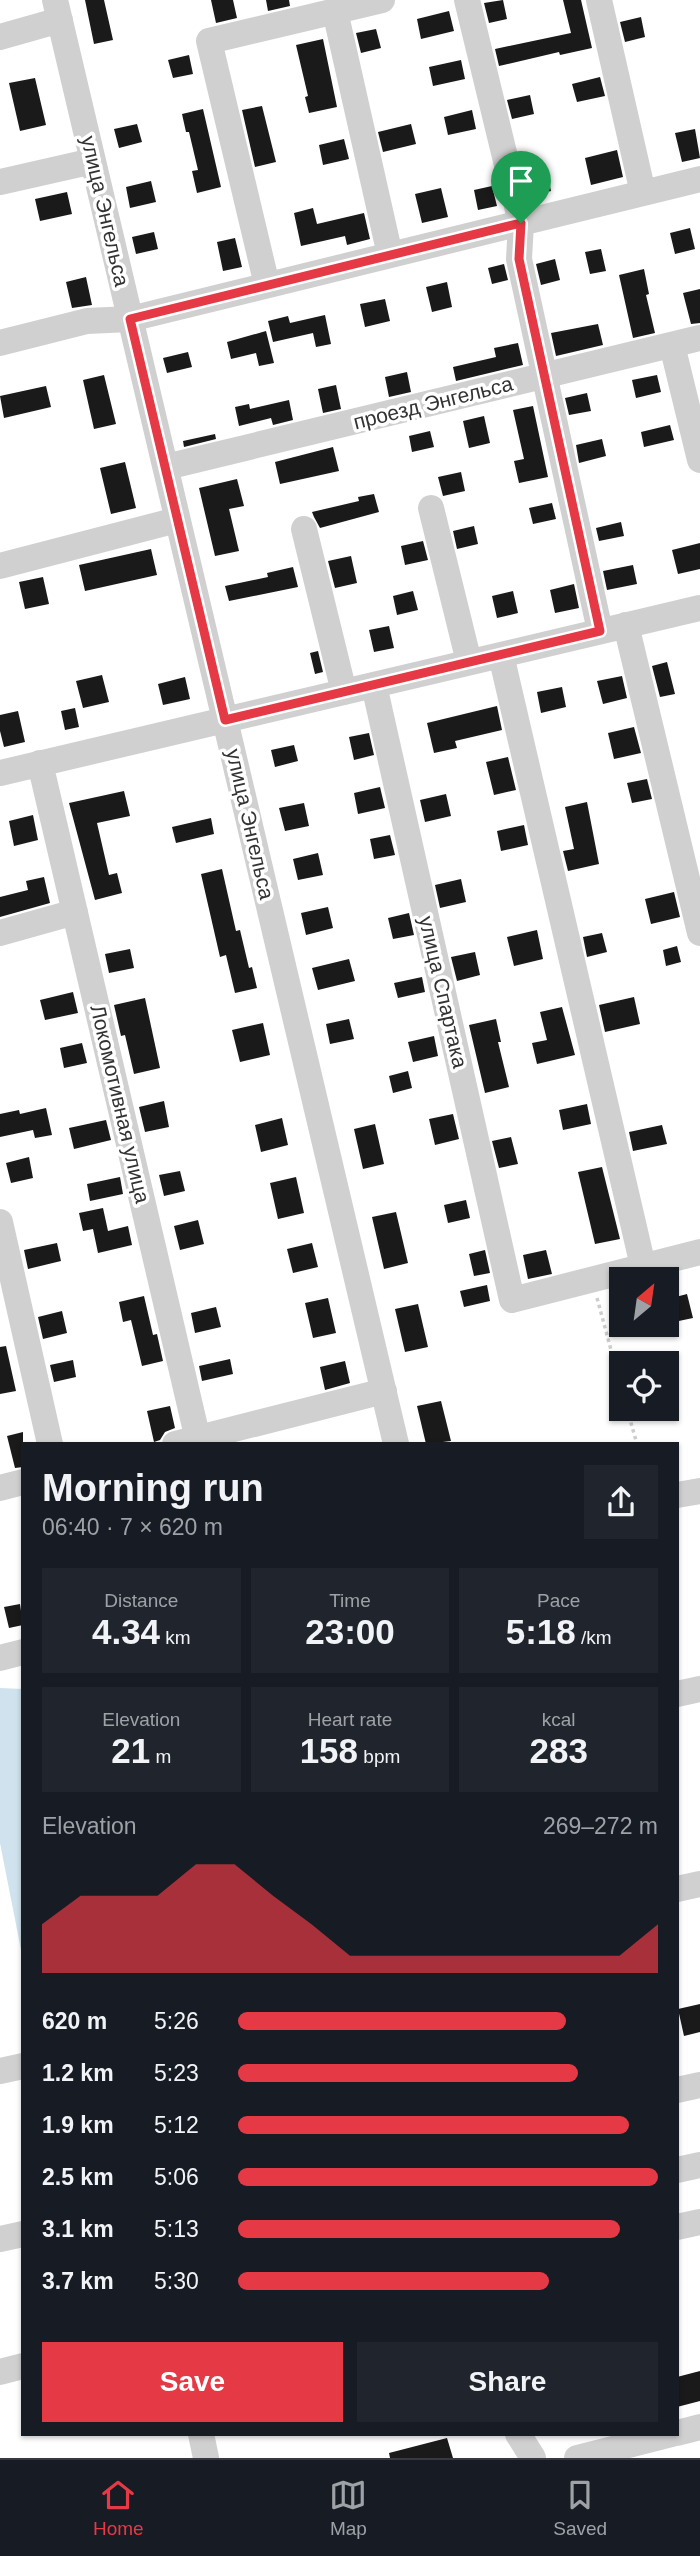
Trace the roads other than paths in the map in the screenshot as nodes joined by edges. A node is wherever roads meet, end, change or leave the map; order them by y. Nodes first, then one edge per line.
1 (382, 0) edge
2 (467, 0) edge
3 (599, 0) edge
4 (57, 10) edge
5 (335, 11) junction
6 (0, 37) edge
7 (93, 161) junction
8 (700, 179) edge
9 (0, 182) edge
10 (643, 193) junction
11 (521, 223) junction
12 (390, 256) junction
13 (267, 285) junction
14 (130, 319) junction
15 (700, 338) edge
16 (0, 343) edge
17 (672, 345) junction
18 (545, 376) junction
19 (700, 460) edge
20 (166, 467) junction
21 (431, 508) dead end
22 (177, 520) junction
23 (304, 529) dead end
24 (0, 566) edge
25 (700, 608) edge
26 (626, 625) junction
27 (600, 631) junction
28 (501, 655) junction
29 (469, 662) junction
30 (374, 685) junction
31 (344, 692) junction
32 (225, 720) junction
33 (40, 763) junction
34 (0, 773) edge
35 (75, 912) junction
36 (0, 933) edge
37 (700, 933) edge
38 (0, 1222) edge
39 (700, 1252) edge
40 (643, 1266) junction
41 (384, 1391) junction
42 (50, 1442) edge
43 (190, 1442) edge
44 (396, 1442) edge
45 (21, 1483) edge
46 (0, 1489) edge
47 (700, 1490) edge
48 (679, 1495) edge
49 (21, 1653) edge
50 (0, 1658) edge
51 (700, 1689) edge
52 (679, 1694) edge
53 (700, 1884) edge
54 (679, 1889) edge
55 (21, 2066) edge
56 (0, 2071) edge
57 (700, 2085) edge
58 (679, 2090) edge
59 (700, 2165) edge
60 (679, 2170) edge
61 (700, 2222) edge
62 (679, 2227) edge
63 (21, 2234) edge
64 (0, 2239) edge
65 (21, 2367) edge
66 (0, 2372) edge
67 (700, 2427) edge
68 (679, 2432) edge
69 (201, 2436) edge
70 (520, 2436) edge
71 (664, 2436) edge
72 (206, 2458) edge
73 (534, 2458) edge
74 (577, 2458) edge

1 - 5 street
2 - 11 street
3 - 10 street
4 - 6 street
4 - 7 street, улица Энгельса
5 - 12 street
5 - 13 street
7 - 9 street
7 - 14 street, улица Энгельса
8 - 10 street
10 - 11 street
11 - 12 street
11 - 18 street
12 - 13 street
13 - 14 street
14 - 16 street
14 - 20 street, улица Энгельса
15 - 17 street, проезд Энгельса
17 - 18 street, проезд Энгельса
17 - 19 street
18 - 20 street, проезд Энгельса
18 - 27 street
20 - 22 street, улица Энгельса
21 - 29 street
22 - 24 street
22 - 32 street, улица Энгельса
23 - 31 street
25 - 26 street
26 - 27 street
26 - 37 street
27 - 28 street
28 - 29 street
28 - 40 street
29 - 30 street
30 - 31 street
30 - 40 street, улица Спартака
31 - 32 street
32 - 33 street
32 - 41 street, улица Энгельса
33 - 34 street
33 - 35 street, Локомотивная улица
35 - 36 street
35 - 43 street, Локомотивная улица
38 - 42 street
39 - 40 street
41 - 43 street
41 - 44 street, улица Энгельса
45 - 46 street
47 - 48 street
49 - 50 street
51 - 52 street
53 - 54 street
55 - 56 street
57 - 58 street
59 - 60 street
61 - 62 street
63 - 64 street
65 - 66 street
67 - 68 street
69 - 72 street
70 - 73 street
71 - 74 street

